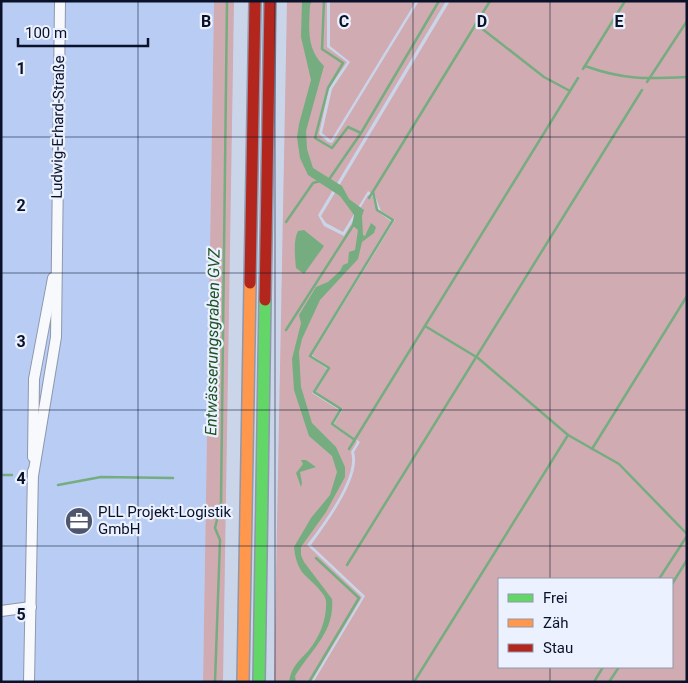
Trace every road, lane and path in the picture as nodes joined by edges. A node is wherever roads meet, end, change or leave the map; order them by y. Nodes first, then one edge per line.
1 (60, 1) edge
2 (255, 1) edge
3 (270, 1) edge
4 (56, 252) junction
5 (33, 476) junction
6 (31, 607) junction
7 (1, 610) edge
8 (30, 682) edge
9 (243, 682) edge
10 (259, 682) edge

1 - 4 street, Ludwig-Erhard-Straße
2 - 9 highway
3 - 10 highway
4 - 5 street, Ludwig-Erhard-Straße
4 - 5 street, Ludwig-Erhard-Straße
5 - 6 street, Ludwig-Erhard-Straße
6 - 7 street
6 - 8 street, Ludwig-Erhard-Straße

